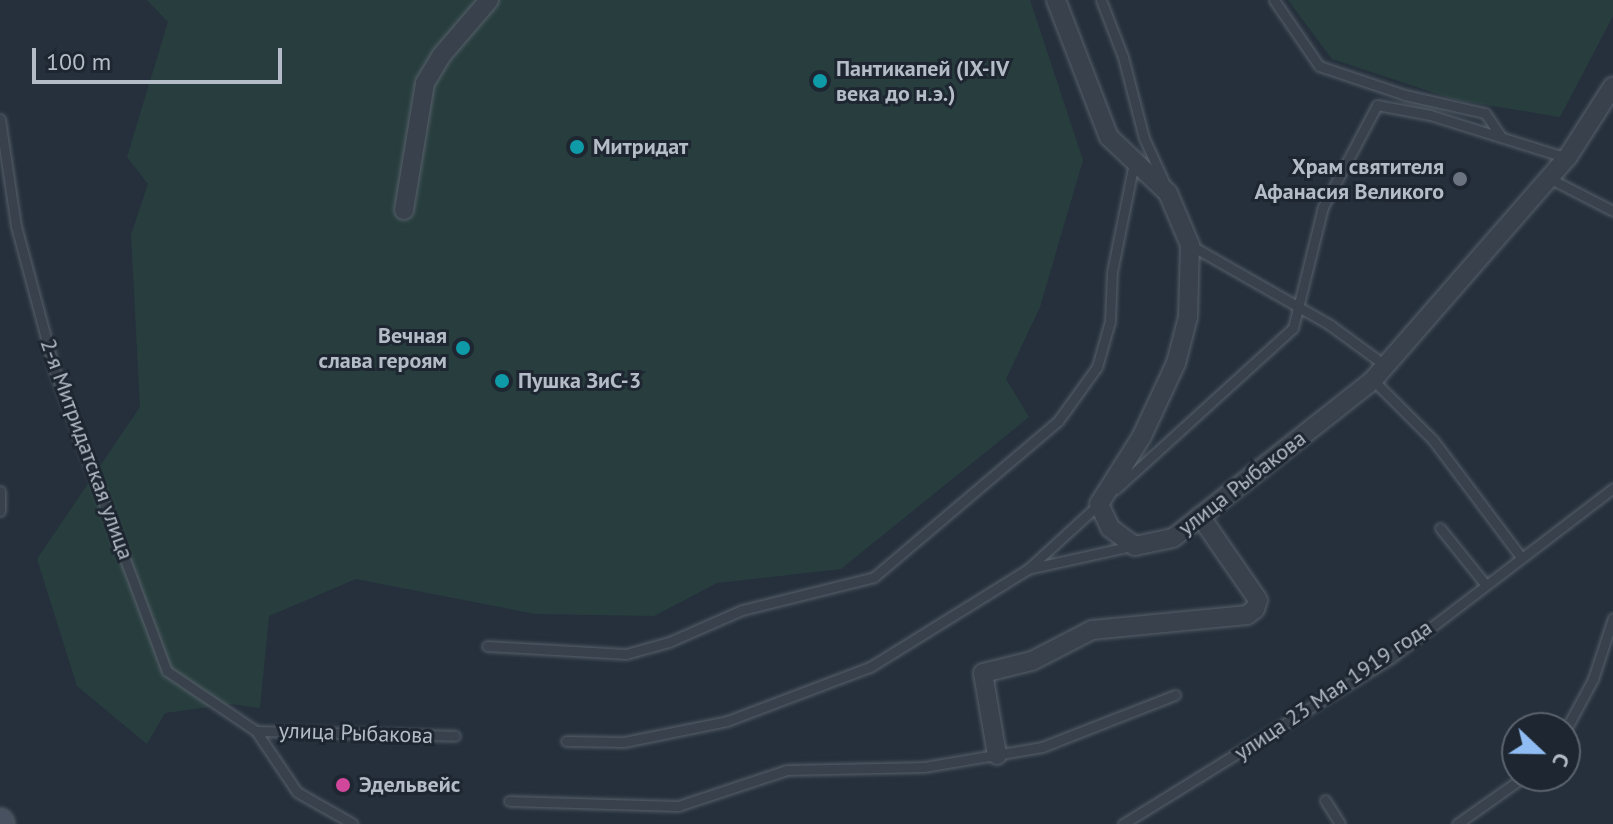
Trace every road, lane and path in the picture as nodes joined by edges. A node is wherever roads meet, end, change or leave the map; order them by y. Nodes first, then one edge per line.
1 (489, 0) edge
2 (1056, 0) edge
3 (1101, 0) edge
4 (1274, 0) edge
5 (1613, 86) edge
6 (0, 119) edge
7 (1501, 137) junction
8 (1567, 158) junction
9 (1134, 162) junction
10 (1549, 178) junction
11 (1168, 193) junction
12 (404, 210) dead end
13 (1613, 211) edge
14 (1190, 245) junction
15 (1296, 305) junction
16 (1380, 373) junction
17 (1613, 488) edge
18 (0, 491) edge
19 (1099, 504) junction
20 (0, 511) edge
21 (1200, 516) junction
22 (1440, 528) dead end
23 (1135, 546) junction
24 (1521, 557) junction
25 (1028, 569) junction
26 (1485, 584) junction
27 (1613, 618) edge
28 (487, 646) dead end
29 (1175, 695) dead end
30 (1575, 712) edge
31 (256, 731) junction
32 (455, 736) dead end
33 (566, 741) dead end
34 (997, 755) junction
35 (1502, 792) edge
36 (1325, 800) dead end
37 (509, 801) dead end
38 (353, 824) edge
39 (1123, 824) edge
40 (1340, 824) edge
41 (1457, 824) edge

1 - 12 street
2 - 9 street
3 - 11 lane
4 - 7 lane
5 - 8 street, улица Рыбакова
6 - 31 lane, 2-я Митридатская улица
7 - 8 lane
7 - 15 lane
8 - 10 street, улица Рыбакова
9 - 11 street
9 - 28 lane
10 - 13 lane
10 - 16 street, улица Рыбакова
11 - 14 street
14 - 15 lane
14 - 19 street
15 - 16 lane
15 - 19 lane
16 - 21 street, улица Рыбакова
16 - 24 lane
17 - 24 lane, улица 23 Мая 1919 года
18 - 20 lane
19 - 23 street
19 - 25 lane
21 - 23 street, улица Рыбакова
21 - 34 street
22 - 26 lane
23 - 25 lane, улица Рыбакова
24 - 26 lane, улица 23 Мая 1919 года
25 - 33 lane, улица Рыбакова
26 - 39 lane, улица 23 Мая 1919 года
27 - 30 lane
29 - 34 lane
31 - 32 lane, улица Рыбакова
31 - 38 lane
34 - 37 lane
35 - 41 lane
36 - 40 lane

